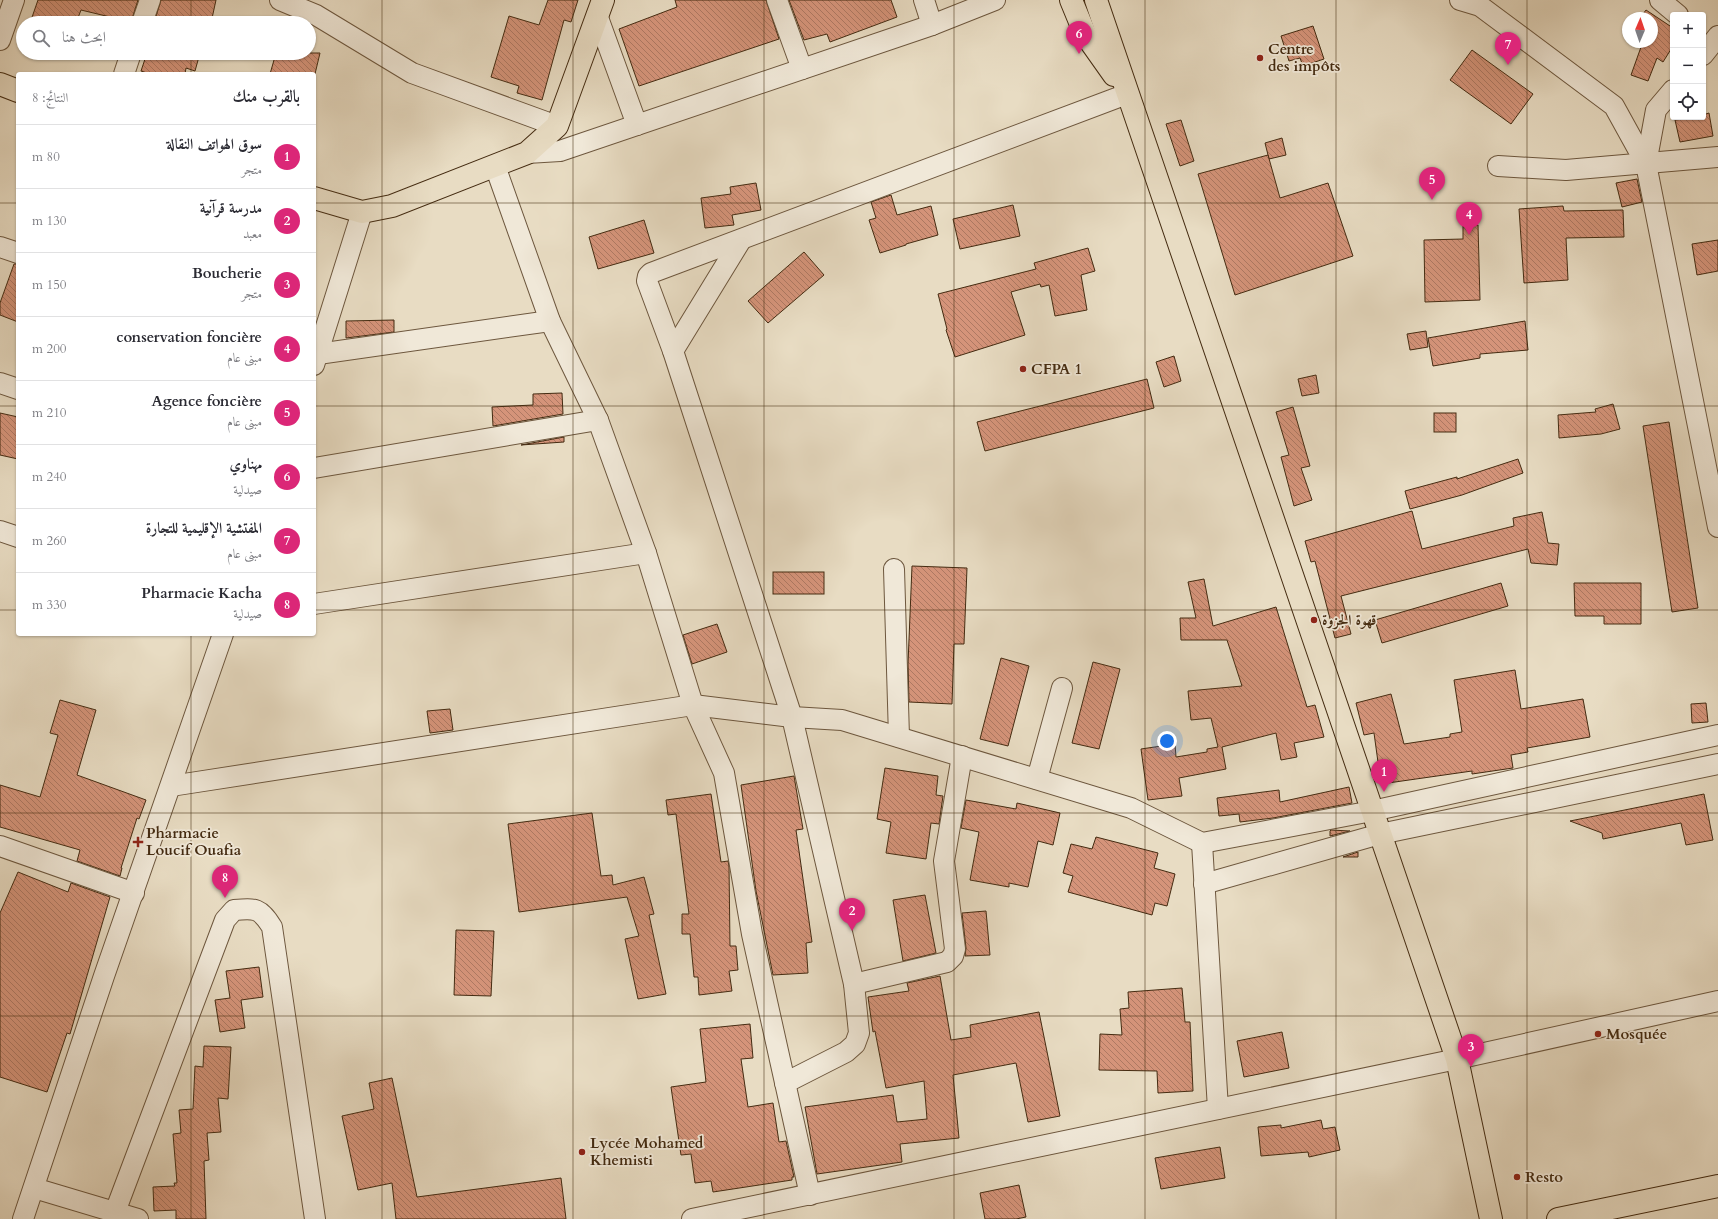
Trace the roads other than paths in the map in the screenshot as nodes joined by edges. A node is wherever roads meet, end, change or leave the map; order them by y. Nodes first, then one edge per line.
1 (14, 0) edge
2 (150, 0) edge
3 (280, 0) edge
4 (777, 0) edge
5 (924, 0) edge
6 (995, 0) edge
7 (1070, 0) edge
8 (1096, 0) edge
9 (1460, 0) edge
10 (1660, 0) edge
11 (600, 8) edge
12 (1674, 12) edge
13 (144, 16) edge
14 (932, 25) junction
15 (0, 40) edge
16 (129, 60) edge
17 (802, 69) junction
18 (125, 72) edge
19 (0, 84) edge
20 (16, 90) edge
21 (1128, 94) junction
22 (1670, 94) edge
23 (637, 125) junction
24 (557, 126) junction
25 (527, 154) junction
26 (1718, 157) edge
27 (1646, 164) junction
28 (495, 166) junction
29 (1498, 166) dead end
30 (316, 199) edge
31 (362, 212) junction
32 (741, 240) junction
33 (0, 246) edge
34 (16, 252) edge
35 (550, 321) junction
36 (673, 351) junction
37 (316, 354) edge
38 (316, 357) edge
39 (0, 383) edge
40 (16, 388) edge
41 (598, 420) junction
42 (316, 468) edge
43 (1718, 527) edge
44 (0, 530) edge
45 (16, 536) edge
46 (646, 553) junction
47 (894, 569) dead end
48 (316, 604) edge
49 (222, 636) edge
50 (1062, 688) dead end
51 (693, 705) junction
52 (792, 717) junction
53 (1718, 736) edge
54 (899, 737) junction
55 (962, 756) junction
56 (1718, 764) edge
57 (1037, 779) junction
58 (171, 786) junction
59 (1372, 810) junction
60 (1380, 834) junction
61 (1202, 843) junction
62 (0, 847) edge
63 (1204, 884) junction
64 (134, 893) junction
65 (854, 984) junction
66 (1718, 1001) edge
67 (1457, 1059) junction
68 (785, 1084) junction
69 (1218, 1109) junction
70 (1718, 1186) edge
71 (34, 1188) junction
72 (810, 1195) junction
73 (115, 1212) junction
74 (23, 1219) edge
75 (138, 1219) edge
76 (315, 1219) edge
77 (692, 1219) edge
78 (1491, 1219) edge
79 (1558, 1219) edge

1 - 15 street
2 - 13 street
3 - 24 street
4 - 17 street
5 - 14 street
6 - 14 street
7 - 21 main road
8 - 21 main road
9 - 27 street
10 - 12 street
11 - 23 street
11 - 24 main road
14 - 17 street
16 - 18 street
17 - 23 street
19 - 20 main road
21 - 32 street
21 - 59 main road
22 - 27 street
23 - 25 street
24 - 25 main road
25 - 28 main road
26 - 27 street
27 - 29 street
27 - 43 street
28 - 31 main road
28 - 35 street
30 - 31 main road
31 - 37 street
32 - 36 street
32 - 36 street
33 - 34 street
35 - 38 street
35 - 41 street
36 - 52 street
39 - 40 street
41 - 42 street
41 - 46 street
44 - 45 street
46 - 48 street
46 - 51 street
47 - 54 street
49 - 58 street
50 - 57 street
51 - 52 street
51 - 58 street
51 - 68 street
52 - 54 street
52 - 65 street
53 - 59 street
54 - 55 street
55 - 57 street
55 - 65 street
56 - 60 street
57 - 61 street
58 - 64 street
59 - 60 main road
59 - 61 street
60 - 63 street
60 - 67 main road
61 - 63 street
62 - 64 street
63 - 69 street
64 - 71 street
65 - 68 street
66 - 67 street
67 - 69 street
67 - 78 main road
68 - 72 street
69 - 72 street
70 - 79 main road
71 - 73 street
71 - 74 street
72 - 77 street
73 - 75 street
73 - 76 street

